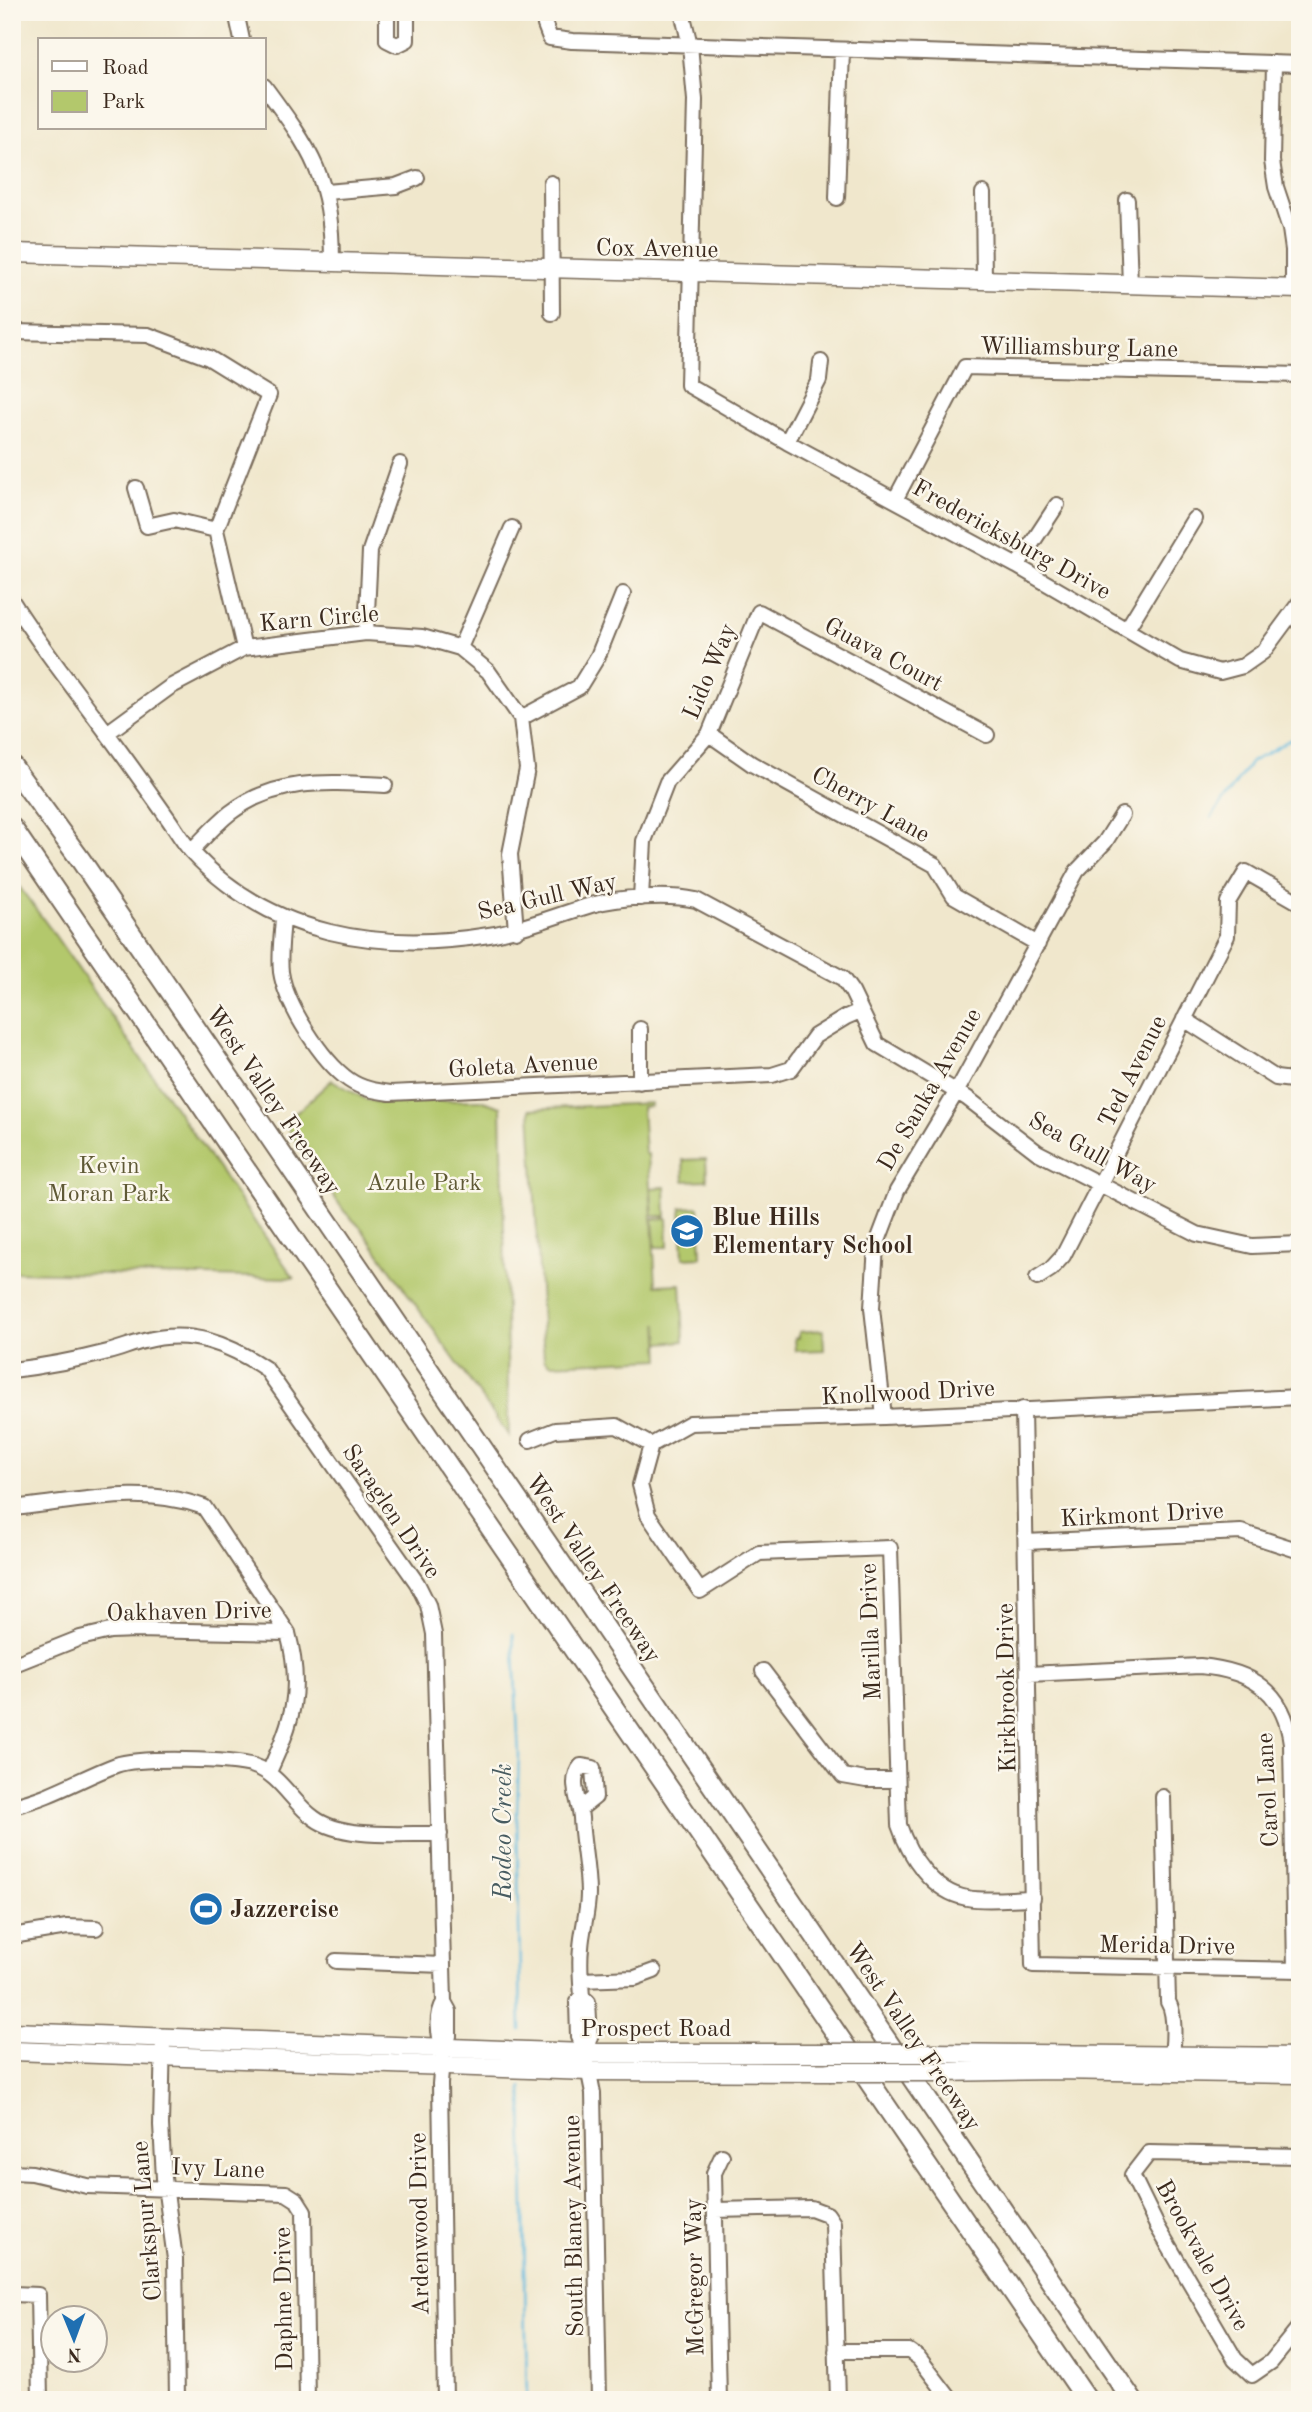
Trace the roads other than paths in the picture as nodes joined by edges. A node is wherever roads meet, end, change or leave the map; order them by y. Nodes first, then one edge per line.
1 (236, 12) edge
2 (387, 12) edge
3 (407, 12) edge
4 (544, 12) edge
5 (681, 12) edge
6 (242, 38) edge
7 (690, 45) junction
8 (842, 50) junction
9 (1274, 63) junction
10 (1300, 64) edge
11 (266, 89) edge
12 (417, 178) dead end
13 (551, 183) dead end
14 (326, 192) junction
15 (983, 193) dead end
16 (837, 198) dead end
17 (1127, 200) dead end
18 (12, 253) edge
19 (332, 263) junction
20 (551, 270) junction
21 (692, 273) junction
22 (984, 281) junction
23 (1130, 285) junction
24 (1296, 289) edge
25 (552, 313) dead end
26 (12, 332) edge
27 (821, 362) dead end
28 (1300, 375) edge
29 (787, 442) junction
30 (400, 464) dead end
31 (136, 488) dead end
32 (895, 500) junction
33 (1057, 505) dead end
34 (1194, 519) dead end
35 (512, 528) dead end
36 (216, 530) junction
37 (1017, 566) junction
38 (623, 594) dead end
39 (12, 601) edge
40 (1300, 603) edge
41 (759, 612) joint
42 (1127, 629) junction
43 (366, 633) junction
44 (244, 648) junction
45 (460, 648) junction
46 (521, 718) junction
47 (107, 733) junction
48 (709, 734) junction
49 (987, 735) dead end
50 (12, 766) edge
51 (385, 785) dead end
52 (1122, 815) dead end
53 (12, 828) edge
54 (191, 850) junction
55 (641, 898) junction
56 (1300, 903) edge
57 (283, 918) junction
58 (516, 931) junction
59 (1038, 944) junction
60 (860, 1012) junction
61 (1184, 1019) junction
62 (640, 1029) dead end
63 (1300, 1081) edge
64 (640, 1082) junction
65 (957, 1091) junction
66 (1100, 1185) junction
67 (1300, 1244) edge
68 (1037, 1278) dead end
69 (12, 1370) edge
70 (1300, 1397) edge
71 (1023, 1409) junction
72 (884, 1418) junction
73 (530, 1440) dead end
74 (651, 1445) junction
75 (12, 1508) edge
76 (1026, 1542) junction
77 (1300, 1551) edge
78 (288, 1633) junction
79 (12, 1665) edge
80 (763, 1671) dead end
81 (1028, 1674) junction
82 (269, 1772) junction
83 (897, 1780) junction
84 (1163, 1797) dead end
85 (12, 1806) edge
86 (580, 1809) dead end
87 (440, 1834) junction
88 (1034, 1898) junction
89 (96, 1928) dead end
90 (12, 1936) edge
91 (336, 1961) dead end
92 (443, 1965) junction
93 (1033, 1965) joint
94 (1168, 1967) junction
95 (1297, 1970) edge
96 (654, 1971) dead end
97 (581, 1980) junction
98 (12, 2032) edge
99 (163, 2038) junction
100 (443, 2048) junction
101 (12, 2052) edge
102 (585, 2053) junction
103 (163, 2057) junction
104 (1300, 2057) edge
105 (1168, 2060) junction
106 (442, 2066) junction
107 (589, 2071) junction
108 (1300, 2074) edge
109 (722, 2156) dead end
110 (1300, 2157) edge
111 (12, 2172) edge
112 (167, 2190) junction
113 (297, 2200) joint
114 (715, 2210) junction
115 (12, 2294) edge
116 (1300, 2326) edge
117 (836, 2351) junction
118 (1065, 2368) junction
119 (40, 2400) edge
120 (177, 2400) edge
121 (307, 2400) edge
122 (445, 2400) edge
123 (599, 2400) edge
124 (719, 2400) edge
125 (838, 2400) edge
126 (951, 2400) edge
127 (1073, 2400) edge
128 (1087, 2400) edge
129 (1132, 2400) edge

1 - 6 street
2 - 3 street
4 - 7 street
5 - 7 street
7 - 8 street
7 - 21 street
8 - 9 street
8 - 16 street
9 - 10 street
9 - 24 street
11 - 14 street
12 - 14 street
13 - 20 street
14 - 19 street
15 - 22 street
17 - 23 street
18 - 19 main road, Cox Avenue
19 - 20 main road, Cox Avenue
20 - 21 main road, Cox Avenue
20 - 25 street
21 - 22 main road, Cox Avenue
21 - 29 street, Fredericksburg Drive
22 - 23 main road, Cox Avenue
23 - 24 main road, Cox Avenue
26 - 36 street
27 - 29 street
28 - 32 street, Williamsburg Lane
29 - 32 street, Fredericksburg Drive
30 - 43 street
31 - 36 street
32 - 37 street, Fredericksburg Drive
33 - 37 street
34 - 42 street
35 - 45 street
36 - 44 street
37 - 42 street, Fredericksburg Drive
38 - 46 street
39 - 47 street, Sea Gull Way
40 - 42 street, Fredericksburg Drive
41 - 48 street, Lido Way
41 - 49 street, Guava Court
43 - 44 street, Karn Circle
43 - 45 street, Karn Circle
44 - 47 street, Karn Circle
45 - 46 street, Karn Circle
46 - 58 street, Karn Circle
47 - 54 street, Sea Gull Way
48 - 55 street, Lido Way
48 - 59 street, Cherry Lane
50 - 129 highway, West Valley Freeway
51 - 54 street
52 - 59 street, De Sanka Avenue
53 - 118 highway
54 - 57 street, Sea Gull Way
55 - 58 street, Sea Gull Way
55 - 60 street, Sea Gull Way
56 - 61 street, Ted Avenue
57 - 58 street, Sea Gull Way
57 - 64 street, Goleta Avenue
59 - 65 street, De Sanka Avenue
60 - 64 street, Goleta Avenue
60 - 65 street, Sea Gull Way
61 - 63 street
61 - 66 street, Ted Avenue
62 - 64 street
65 - 66 street, Sea Gull Way
65 - 72 street, De Sanka Avenue
66 - 67 street, Sea Gull Way
66 - 68 street, Ted Avenue
69 - 87 street, Saraglen Drive
70 - 71 street, Knollwood Drive
71 - 72 street, Knollwood Drive
71 - 76 street, Kirkbrook Drive
72 - 74 street, Knollwood Drive
73 - 74 street
74 - 83 street, Marilla Drive
75 - 78 street
76 - 77 street, Kirkmont Drive
76 - 81 street, Kirkbrook Drive
78 - 79 street, Oakhaven Drive
78 - 82 street
80 - 83 street
81 - 88 street, Kirkbrook Drive
81 - 95 street, Carol Lane
82 - 85 street
82 - 87 street
83 - 88 street, Marilla Drive
84 - 94 street
86 - 97 street, South Blaney Avenue
87 - 92 street, Saraglen Drive
88 - 93 street, Kirkbrook Drive
89 - 90 street
91 - 92 street
92 - 100 street, Saraglen Drive
93 - 94 street, Merida Drive
94 - 95 street, Merida Drive
94 - 105 street
96 - 97 street
97 - 102 street, South Blaney Avenue
98 - 99 main road, Prospect Road
99 - 100 main road, Prospect Road
99 - 103 street, Clarkspur Lane
100 - 102 main road, Prospect Road
100 - 106 street, Ardenwood Drive
101 - 103 main road, Prospect Road
102 - 105 main road, Prospect Road, bridge
102 - 107 street, South Blaney Avenue
103 - 106 main road, Prospect Road
103 - 112 street, Clarkspur Lane
104 - 105 main road, Prospect Road
105 - 107 main road, Prospect Road, bridge
105 - 108 main road, Prospect Road
106 - 107 main road, Prospect Road
106 - 122 street, Ardenwood Drive
107 - 123 street, South Blaney Avenue
109 - 114 street, McGregor Way
110 - 116 street, Brookvale Drive
111 - 112 street, Ivy Lane
112 - 113 street, Ivy Lane
112 - 120 street, Clarkspur Lane
113 - 121 street, Daphne Drive
114 - 117 street
114 - 124 street, McGregor Way
115 - 119 street
117 - 125 street
117 - 126 street
118 - 127 highway
118 - 128 highway

